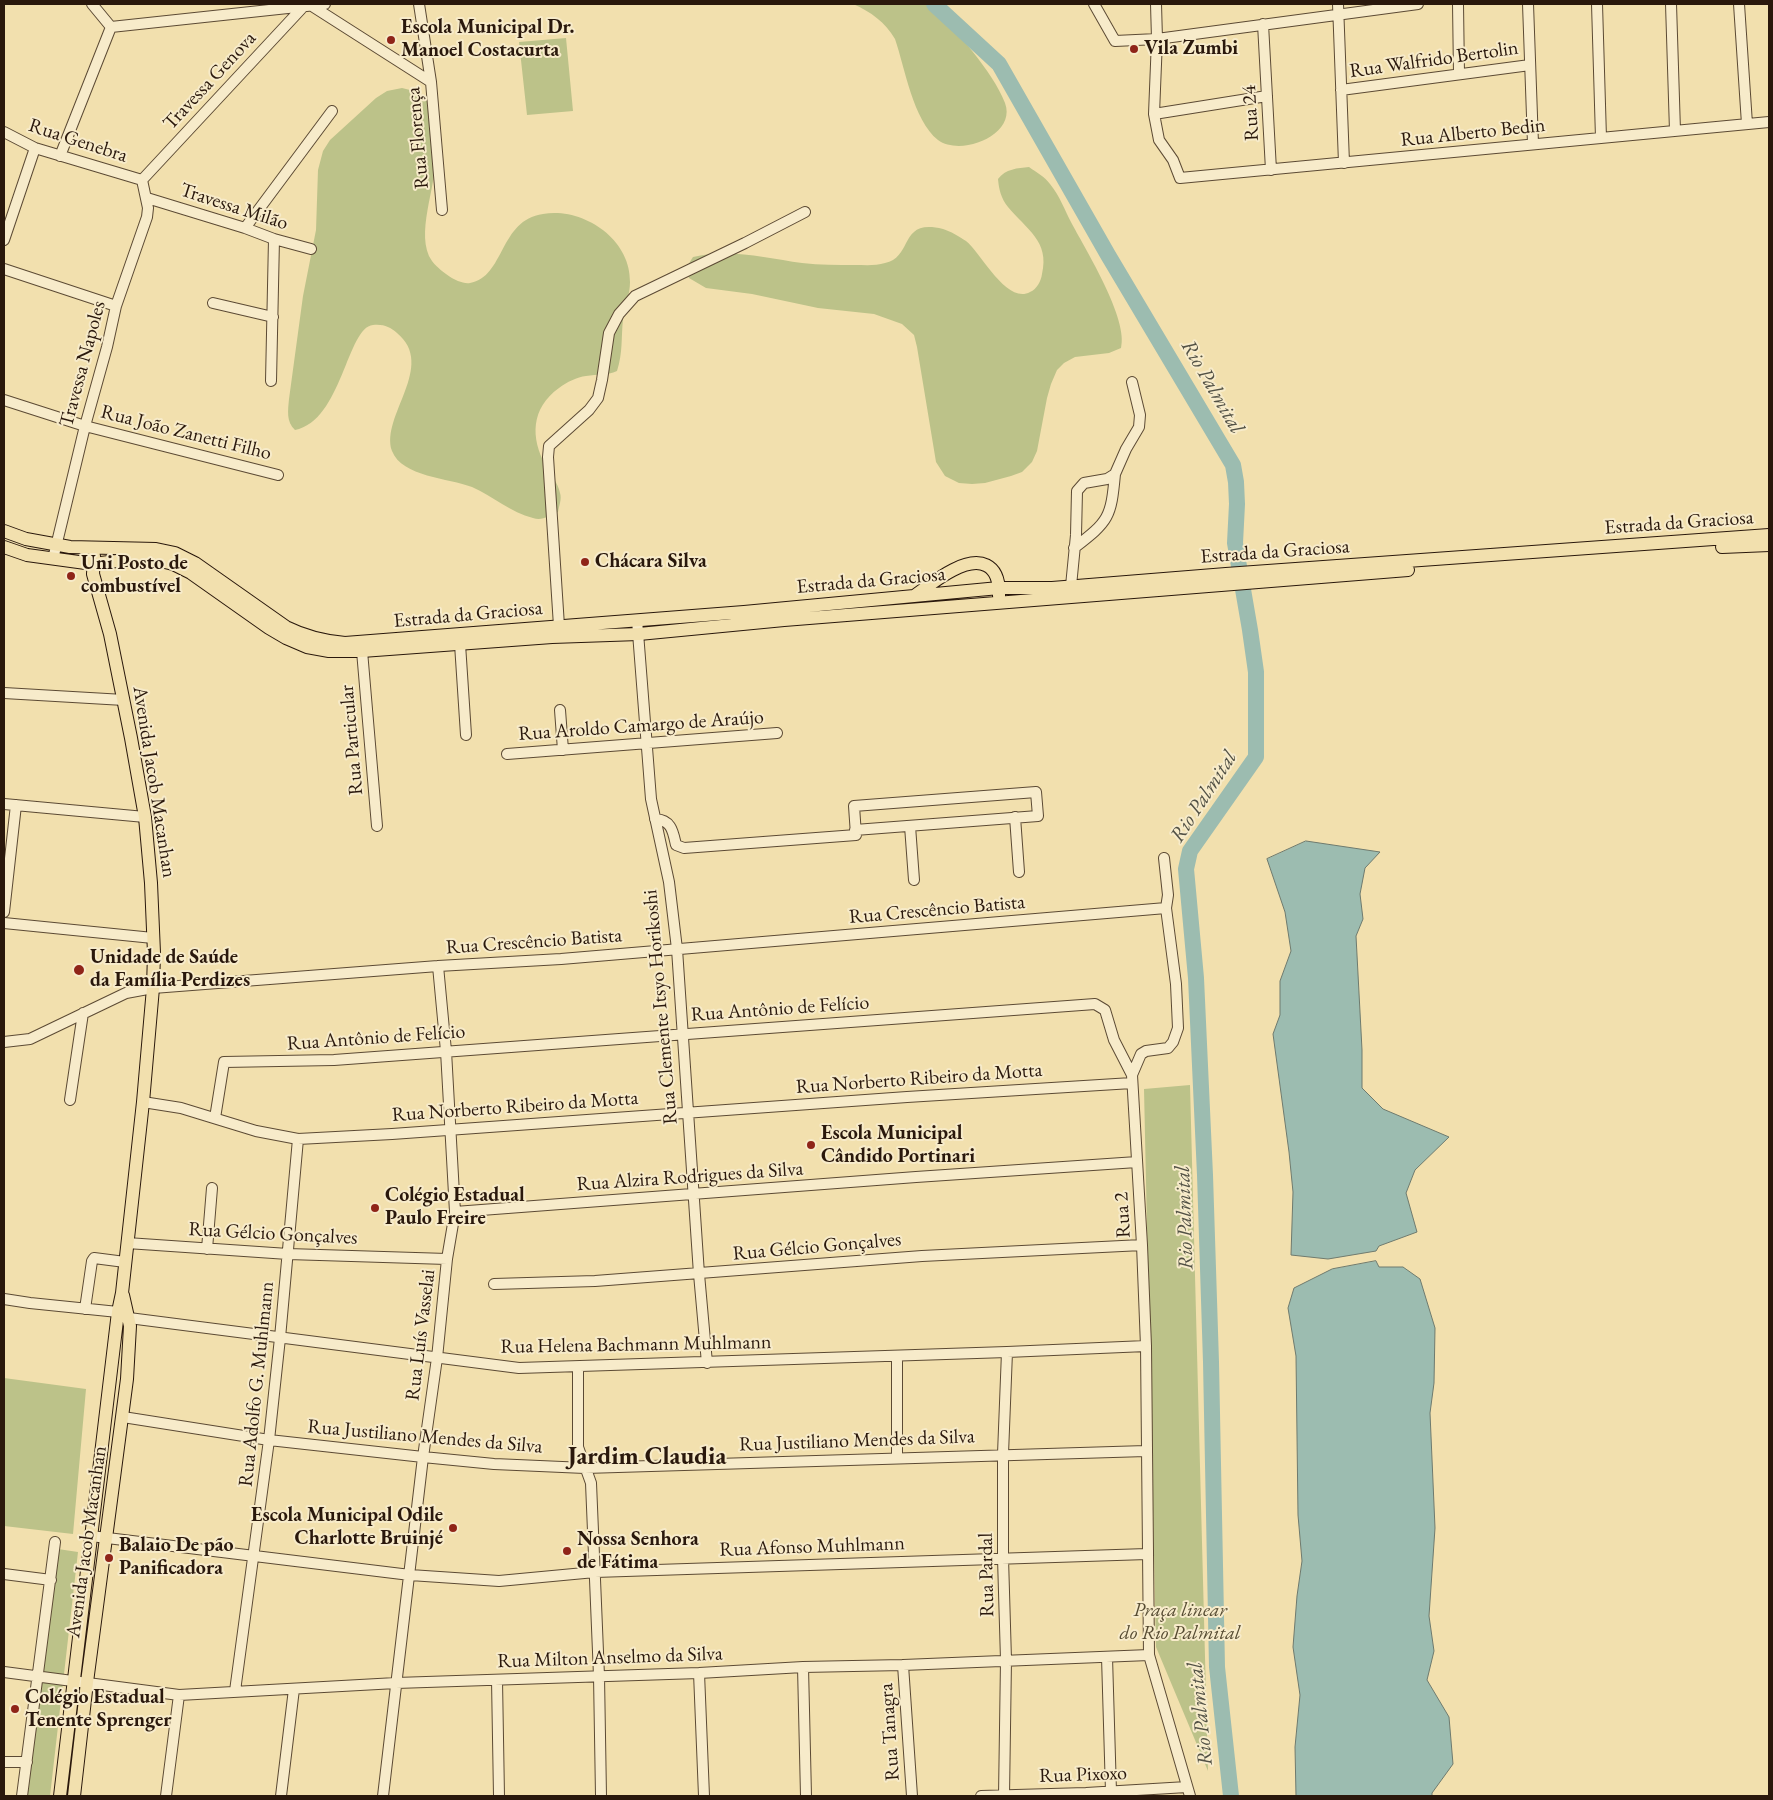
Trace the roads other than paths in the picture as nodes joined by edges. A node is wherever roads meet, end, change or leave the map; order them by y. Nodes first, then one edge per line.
1 (92, 4) edge
2 (326, 4) edge
3 (419, 4) edge
4 (1094, 4) edge
5 (1156, 4) edge
6 (1418, 4) edge
7 (1458, 4) edge
8 (1528, 4) edge
9 (1597, 4) edge
10 (1671, 4) edge
11 (1739, 4) edge
12 (308, 6) junction
13 (1338, 9) edge
14 (1263, 24) junction
15 (111, 27) junction
16 (1157, 39) junction
17 (1530, 64) junction
18 (1459, 74) junction
19 (431, 82) junction
20 (1341, 90) junction
21 (1267, 96) junction
22 (332, 111) dead end
23 (1154, 114) junction
24 (1769, 122) edge
25 (1747, 124) junction
26 (1675, 131) junction
27 (4, 132) edge
28 (1601, 138) junction
29 (1533, 144) junction
30 (35, 148) junction
31 (60, 156) junction
32 (1344, 163) junction
33 (1272, 170) junction
34 (142, 180) junction
35 (147, 198) junction
36 (442, 210) dead end
37 (805, 212) dead end
38 (245, 228) junction
39 (274, 239) junction
40 (4, 240) edge
41 (311, 249) dead end
42 (4, 269) edge
43 (213, 303) dead end
44 (116, 306) junction
45 (273, 317) junction
46 (271, 381) dead end
47 (1132, 382) dead end
48 (4, 400) edge
49 (85, 426) junction
50 (1115, 474) junction
51 (278, 475) dead end
52 (4, 531) edge
53 (1769, 535) edge
54 (55, 545) junction
55 (1769, 545) edge
56 (4, 546) edge
57 (95, 548) junction
58 (1074, 548) junction
59 (53, 559) junction
60 (93, 564) junction
61 (1262, 576) junction
62 (1226, 579) junction
63 (1071, 586) junction
64 (999, 588) junction
65 (914, 596) junction
66 (998, 603) junction
67 (637, 620) junction
68 (559, 626) junction
69 (639, 634) junction
70 (460, 644) junction
71 (362, 651) junction
72 (4, 693) edge
73 (124, 700) junction
74 (560, 710) dead end
75 (777, 734) dead end
76 (466, 735) dead end
77 (648, 744) junction
78 (563, 750) junction
79 (508, 754) dead end
80 (4, 804) edge
81 (16, 805) junction
82 (145, 817) junction
83 (1015, 818) junction
84 (656, 819) junction
85 (377, 826) dead end
86 (910, 826) junction
87 (855, 830) junction
88 (1164, 858) dead end
89 (1019, 872) dead end
90 (914, 880) dead end
91 (1166, 908) junction
92 (4, 912) edge
93 (4, 923) edge
94 (153, 938) junction
95 (677, 948) junction
96 (438, 966) junction
97 (153, 988) junction
98 (83, 1013) junction
99 (684, 1034) junction
100 (4, 1042) edge
101 (446, 1051) junction
102 (1132, 1079) junction
103 (70, 1100) dead end
104 (143, 1102) junction
105 (688, 1113) junction
106 (215, 1118) junction
107 (451, 1129) junction
108 (298, 1138) junction
109 (1138, 1162) junction
110 (212, 1188) dead end
111 (694, 1194) junction
112 (455, 1212) junction
113 (127, 1243) junction
114 (1142, 1245) junction
115 (207, 1249) junction
116 (288, 1254) junction
117 (447, 1259) junction
118 (125, 1262) junction
119 (699, 1274) junction
120 (494, 1284) dead end
121 (4, 1299) edge
122 (85, 1309) junction
123 (123, 1315) junction
124 (280, 1338) junction
125 (1146, 1346) junction
126 (1007, 1352) junction
127 (897, 1356) junction
128 (437, 1358) junction
129 (707, 1363) junction
130 (578, 1368) junction
131 (123, 1417) junction
132 (269, 1440) junction
133 (1146, 1450) junction
134 (1003, 1454) junction
135 (423, 1457) junction
136 (896, 1457) junction
137 (585, 1468) junction
138 (91, 1536) junction
139 (107, 1537) junction
140 (55, 1542) dead end
141 (1147, 1554) junction
142 (255, 1556) junction
143 (1003, 1558) junction
144 (595, 1572) junction
145 (4, 1574) edge
146 (410, 1576) junction
147 (50, 1580) junction
148 (1148, 1655) junction
149 (1107, 1657) junction
150 (1006, 1660) junction
151 (903, 1665) junction
152 (803, 1667) junction
153 (4, 1672) edge
154 (699, 1673) junction
155 (38, 1676) junction
156 (599, 1676) junction
157 (74, 1680) junction
158 (496, 1680) junction
159 (87, 1682) junction
160 (396, 1682) junction
161 (294, 1689) junction
162 (236, 1691) junction
163 (179, 1695) junction
164 (4, 1762) edge
165 (27, 1762) junction
166 (1188, 1791) edge
167 (1111, 1792) junction
168 (1087, 1795) edge
169 (22, 1796) edge
170 (60, 1796) edge
171 (74, 1796) edge
172 (166, 1796) edge
173 (281, 1796) edge
174 (383, 1796) edge
175 (499, 1796) edge
176 (601, 1796) edge
177 (704, 1796) edge
178 (806, 1796) edge
179 (912, 1796) edge
180 (981, 1796) edge
181 (1004, 1796) edge

1 - 15 street
2 - 12 street
3 - 19 street, Rua Florença
4 - 16 street
5 - 16 street
6 - 13 street
7 - 18 street
8 - 17 street
9 - 28 street
10 - 26 street
11 - 25 street
12 - 15 street
12 - 19 street
12 - 34 street, Travessa Genova
13 - 14 street
13 - 20 street
14 - 16 street
14 - 21 street, Rua 24
15 - 31 street
16 - 23 street
17 - 18 street, Rua Walfrido Bertolin
17 - 29 street
18 - 20 street, Rua Walfrido Bertolin
19 - 36 street, Rua Florença
20 - 32 street
21 - 23 street
21 - 33 street, Rua 24
22 - 38 street
23 - 33 street, Rua Alberto Bedin
24 - 25 street, Rua Alberto Bedin
25 - 26 street, Rua Alberto Bedin
26 - 28 street, Rua Alberto Bedin
27 - 30 street, Rua Genebra
28 - 29 street, Rua Alberto Bedin
29 - 32 street, Rua Alberto Bedin
30 - 31 street, Rua Genebra
30 - 40 street
31 - 34 street, Rua Genebra
32 - 33 street, Rua Alberto Bedin
34 - 35 street, Travessa Napoles
35 - 38 street, Travessa Milão
35 - 44 street, Travessa Napoles
37 - 68 street
38 - 39 street, Travessa Milão
39 - 41 street, Travessa Milão
39 - 45 street
42 - 44 street
43 - 45 street
44 - 49 street, Travessa Napoles
45 - 46 street
47 - 50 street
48 - 49 street, Rua João Zanetti Filho
49 - 51 street, Rua João Zanetti Filho
49 - 54 street, Travessa Napoles
50 - 58 street
50 - 58 street
52 - 54 main road, Estrada da Graciosa
53 - 61 main road, Estrada da Graciosa
54 - 57 main road, Estrada da Graciosa
54 - 59 street, Travessa Napoles
55 - 61 main road, Estrada da Graciosa
56 - 59 main road, Estrada da Graciosa
57 - 60 main road, Avenida Jacob Macanhan
57 - 68 main road, Estrada da Graciosa
58 - 63 street
59 - 60 main road, Estrada da Graciosa
60 - 71 main road, Estrada da Graciosa
60 - 73 main road, Avenida Jacob Macanhan
61 - 62 main road, Estrada da Graciosa
62 - 63 main road, Estrada da Graciosa
62 - 66 main road, Estrada da Graciosa
63 - 64 main road, Estrada da Graciosa
64 - 65 main road, Estrada da Graciosa
64 - 65 main road
64 - 66 main road
65 - 67 main road, Estrada da Graciosa
66 - 69 main road, Estrada da Graciosa
67 - 68 main road, Estrada da Graciosa
67 - 69 street, Rua Clemente Itsyo Horikoshi
69 - 70 main road, Estrada da Graciosa
69 - 77 street, Rua Clemente Itsyo Horikoshi
70 - 71 main road, Estrada da Graciosa
70 - 76 street
71 - 85 street, Rua Particular
72 - 73 street
73 - 82 main road, Avenida Jacob Macanhan
74 - 78 street
75 - 77 street, Rua Aroldo Camargo de Araújo
77 - 78 street, Rua Aroldo Camargo de Araújo
77 - 84 street, Rua Clemente Itsyo Horikoshi
78 - 79 street, Rua Aroldo Camargo de Araújo
80 - 81 street
81 - 82 street
81 - 92 street
82 - 94 main road, Avenida Jacob Macanhan
83 - 86 street
83 - 87 street
83 - 89 street
84 - 87 street
84 - 95 street, Rua Clemente Itsyo Horikoshi
86 - 87 street
86 - 90 street
88 - 91 street
91 - 95 street, Rua Crescêncio Batista
91 - 102 street
93 - 94 street
94 - 97 main road, Avenida Jacob Macanhan
95 - 96 street, Rua Crescêncio Batista
95 - 99 street, Rua Clemente Itsyo Horikoshi
96 - 97 street, Rua Crescêncio Batista
96 - 101 street, Rua Luís Vasselai
97 - 98 street, Rua Crescêncio Batista
97 - 104 main road, Avenida Jacob Macanhan
98 - 100 street, Rua Crescêncio Batista
98 - 103 street
99 - 101 street, Rua Antônio de Felício
99 - 102 street, Rua Antônio de Felício
99 - 105 street, Rua Clemente Itsyo Horikoshi
101 - 106 street, Rua Antônio de Felício
101 - 107 street, Rua Luís Vasselai
102 - 105 street, Rua Norberto Ribeiro da Motta
102 - 109 street, Rua 2
104 - 106 street, Rua Norberto Ribeiro da Motta
104 - 113 main road, Avenida Jacob Macanhan
105 - 107 street, Rua Norberto Ribeiro da Motta
105 - 111 street, Rua Clemente Itsyo Horikoshi
106 - 108 street, Rua Norberto Ribeiro da Motta
107 - 108 street, Rua Norberto Ribeiro da Motta
107 - 112 street, Rua Luís Vasselai
108 - 116 street, Rua Adolfo G. Muhlmann
109 - 111 street, Rua Alzira Rodrigues da Silva
109 - 114 street, Rua 2
110 - 115 street
111 - 112 street, Rua Alzira Rodrigues da Silva
111 - 119 street, Rua Clemente Itsyo Horikoshi
112 - 117 street, Rua Luís Vasselai
113 - 115 street, Rua Gélcio Gonçalves
113 - 118 main road, Avenida Jacob Macanhan
114 - 119 street, Rua Gélcio Gonçalves
114 - 125 street, Rua 2
115 - 116 street, Rua Gélcio Gonçalves
116 - 117 street, Rua Gélcio Gonçalves
116 - 124 street, Rua Adolfo G. Muhlmann
117 - 128 street, Rua Luís Vasselai
118 - 122 street
118 - 123 main road, Avenida Jacob Macanhan
119 - 120 street, Rua Gélcio Gonçalves
119 - 129 street, Rua Clemente Itsyo Horikoshi
121 - 122 street, Rua Helena Bachmann Muhlmann
122 - 123 street, Rua Helena Bachmann Muhlmann
123 - 124 street, Rua Helena Bachmann Muhlmann
123 - 131 main road, Avenida Jacob Macanhan
123 - 138 main road, Avenida Jacob Macanhan
124 - 128 street, Rua Helena Bachmann Muhlmann
124 - 132 street, Rua Adolfo G. Muhlmann
125 - 126 street, Rua Helena Bachmann Muhlmann
125 - 133 street, Rua 2
126 - 127 street, Rua Helena Bachmann Muhlmann
126 - 134 street, Rua Pardal
127 - 129 street, Rua Helena Bachmann Muhlmann
127 - 136 street
128 - 130 street, Rua Helena Bachmann Muhlmann
128 - 135 street, Rua Luís Vasselai
129 - 130 street, Rua Helena Bachmann Muhlmann
130 - 137 street
131 - 132 street, Rua Justiliano Mendes da Silva
131 - 139 main road, Avenida Jacob Macanhan
132 - 135 street, Rua Justiliano Mendes da Silva
132 - 142 street, Rua Adolfo G. Muhlmann
133 - 134 street, Rua Justiliano Mendes da Silva
133 - 141 street, Rua 2
134 - 136 street, Rua Justiliano Mendes da Silva
134 - 143 street, Rua Pardal
135 - 137 street, Rua Justiliano Mendes da Silva
135 - 146 street, Rua Luís Vasselai
136 - 137 street, Rua Justiliano Mendes da Silva
137 - 144 street
138 - 139 street, Rua Afonso Muhlmann
138 - 157 main road, Avenida Jacob Macanhan
139 - 142 street, Rua Afonso Muhlmann
139 - 159 main road, Avenida Jacob Macanhan
140 - 147 street
141 - 143 street, Rua Afonso Muhlmann
141 - 148 street, Rua 2
142 - 146 street, Rua Afonso Muhlmann
142 - 162 street, Rua Adolfo G. Muhlmann
143 - 144 street, Rua Afonso Muhlmann
143 - 150 street, Rua Pardal
144 - 146 street, Rua Afonso Muhlmann
144 - 156 street
145 - 147 street
146 - 160 street, Rua Luís Vasselai
147 - 155 street
148 - 149 street, Rua Milton Anselmo da Silva
148 - 166 street, Rua 2
149 - 150 street, Rua Milton Anselmo da Silva
149 - 167 street
150 - 151 street, Rua Milton Anselmo da Silva
150 - 181 street, Rua Pardal
151 - 152 street, Rua Milton Anselmo da Silva
151 - 179 street, Rua Tanagra
152 - 154 street, Rua Milton Anselmo da Silva
152 - 178 street
153 - 155 street, Rua Milton Anselmo da Silva
154 - 156 street, Rua Milton Anselmo da Silva
154 - 177 street
155 - 157 street, Rua Milton Anselmo da Silva
155 - 165 street
156 - 158 street, Rua Milton Anselmo da Silva
156 - 176 street
157 - 159 street, Rua Milton Anselmo da Silva
157 - 170 main road, Avenida Jacob Macanhan
158 - 160 street, Rua Milton Anselmo da Silva
158 - 175 street
159 - 163 street, Rua Milton Anselmo da Silva
159 - 171 main road, Avenida Jacob Macanhan
160 - 161 street, Rua Milton Anselmo da Silva
160 - 174 street, Rua Luís Vasselai
161 - 162 street, Rua Milton Anselmo da Silva
161 - 173 street
162 - 163 street, Rua Milton Anselmo da Silva
163 - 172 street
164 - 165 street
165 - 169 street
166 - 167 street, Rua Pixoxo
167 - 168 street, Rua Pixoxo
168 - 181 street, Rua Pixoxo
180 - 181 street, Rua Pixoxo

